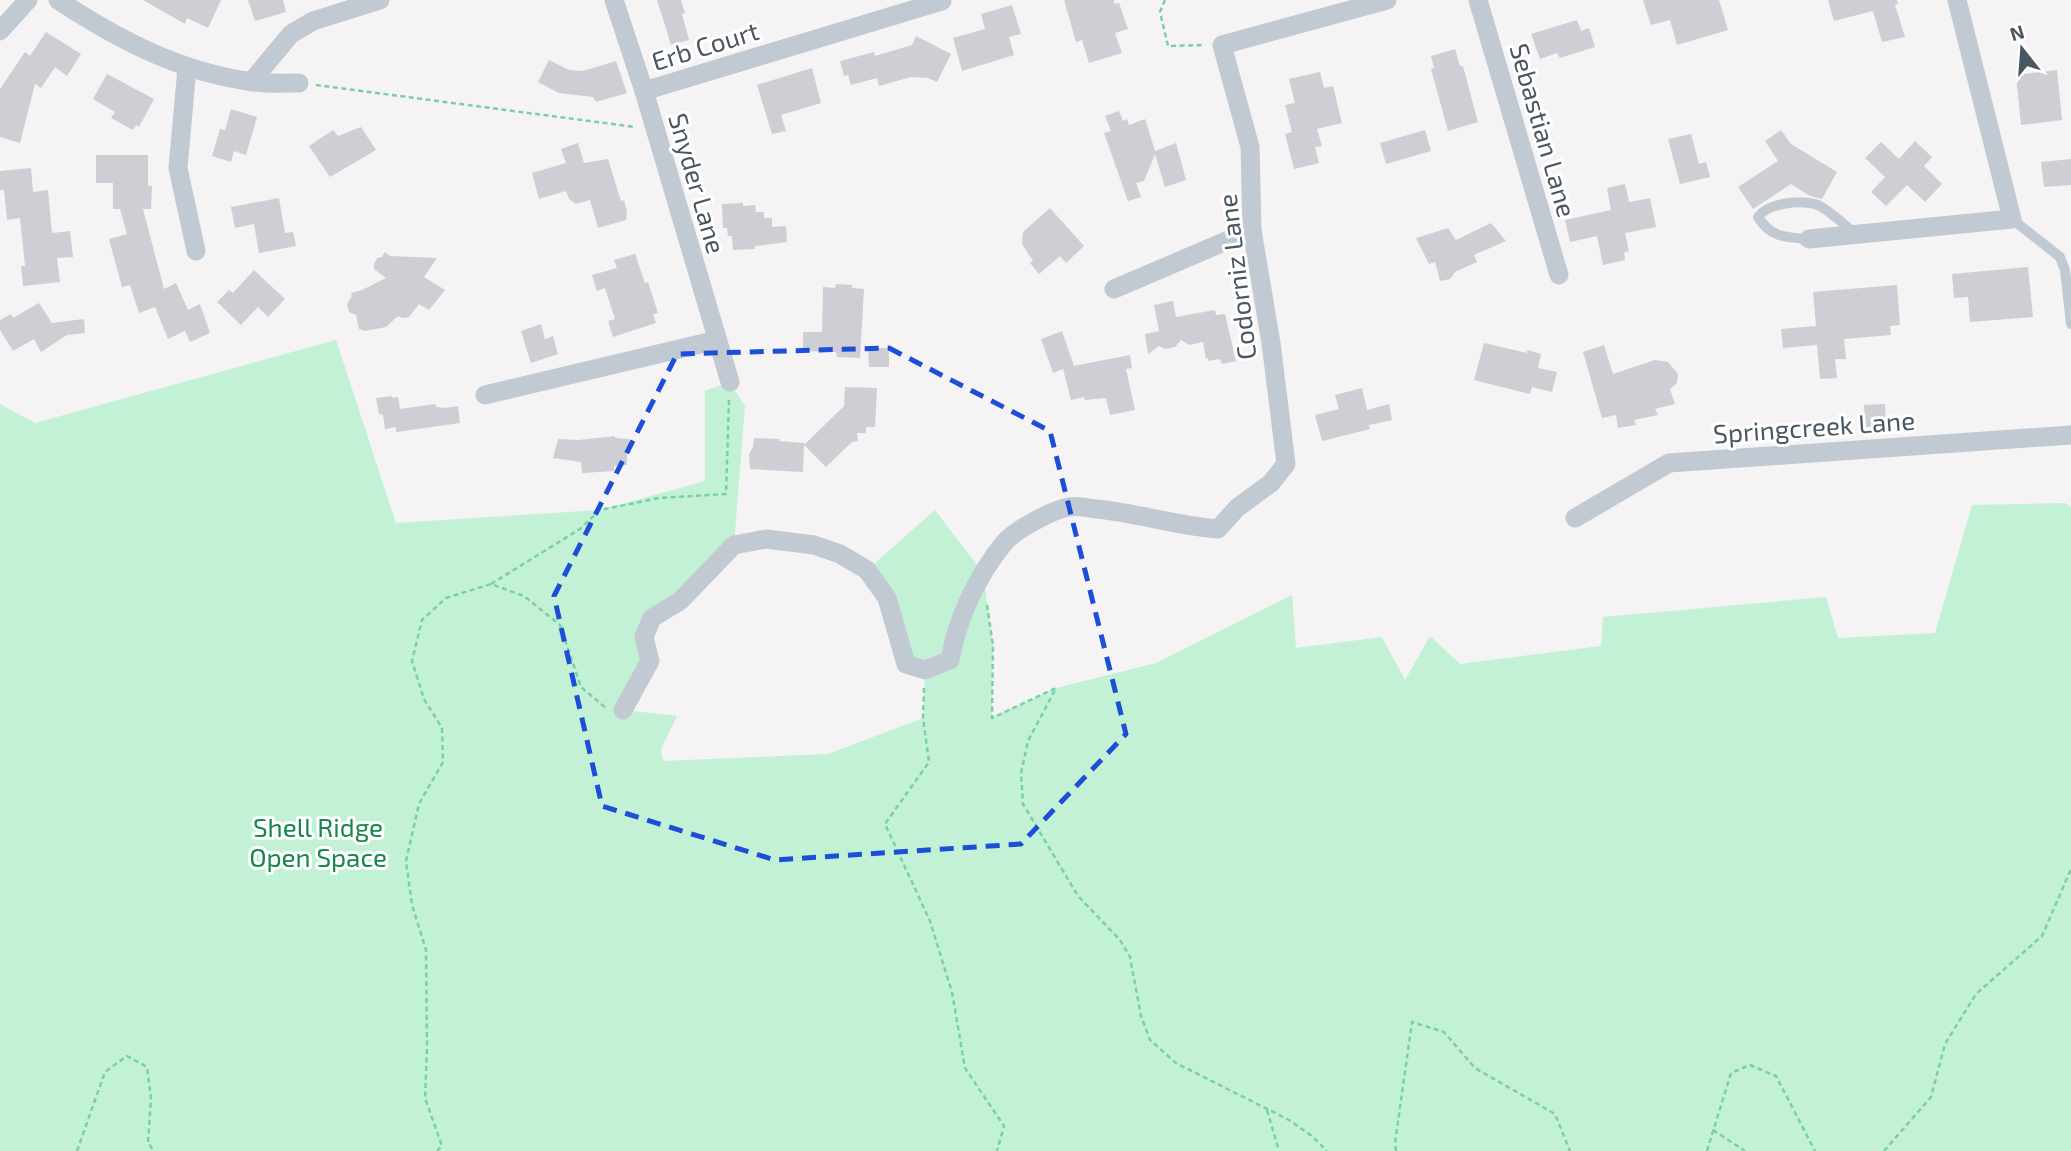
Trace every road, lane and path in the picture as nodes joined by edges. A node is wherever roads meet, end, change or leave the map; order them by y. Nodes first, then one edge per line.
1 (28, 0) edge
2 (58, 0) edge
3 (380, 0) edge
4 (614, 0) edge
5 (1165, 0) edge
6 (1387, 0) edge
7 (1478, 0) edge
8 (1957, 0) edge
9 (942, 1) edge
10 (0, 31) edge
11 (1222, 45) junction
12 (187, 68) junction
13 (251, 82) junction
14 (299, 83) joint
15 (644, 91) junction
16 (655, 130) junction
17 (2012, 219) junction
18 (1252, 230) junction
19 (1855, 234) junction
20 (1809, 239) joint
21 (196, 251) dead end
22 (1559, 275) dead end
23 (1114, 289) dead end
24 (2071, 324) edge
25 (717, 340) junction
26 (730, 382) joint
27 (485, 396) dead end
28 (2071, 435) edge
29 (1575, 518) dead end
30 (983, 573) junction
31 (491, 584) junction
32 (925, 670) junction
33 (623, 710) joint
34 (2071, 869) edge
35 (1267, 1108) junction
36 (1713, 1130) junction
37 (78, 1151) edge
38 (153, 1151) edge
39 (437, 1151) edge
40 (998, 1151) edge
41 (1279, 1151) edge
42 (1327, 1151) edge
43 (1395, 1151) edge
44 (1570, 1151) edge
45 (1707, 1151) edge
46 (1745, 1151) edge
47 (1815, 1151) edge
48 (1884, 1151) edge

1 - 10 street
2 - 12 street
3 - 13 street
4 - 15 street, Snyder Lane
5 - 11 path
6 - 11 street
7 - 22 street, Sebastian Lane
8 - 17 street
9 - 15 street, Erb Court
11 - 18 street, Codorniz Lane
12 - 13 street
12 - 21 street
13 - 14 street
14 - 16 path
15 - 16 street, Snyder Lane
16 - 25 street, Snyder Lane
17 - 19 street
17 - 24 lane
18 - 23 street
18 - 30 street, Codorniz Lane
19 - 20 street
19 - 20 lane
25 - 26 street, Snyder Lane
25 - 27 street
26 - 31 path
28 - 29 street, Springcreek Lane
30 - 32 street
30 - 35 path
31 - 33 path
31 - 39 path
32 - 33 street
32 - 40 path
34 - 48 path
35 - 41 path
35 - 42 path
36 - 45 path
36 - 46 path
36 - 47 path
37 - 38 path
43 - 44 path

